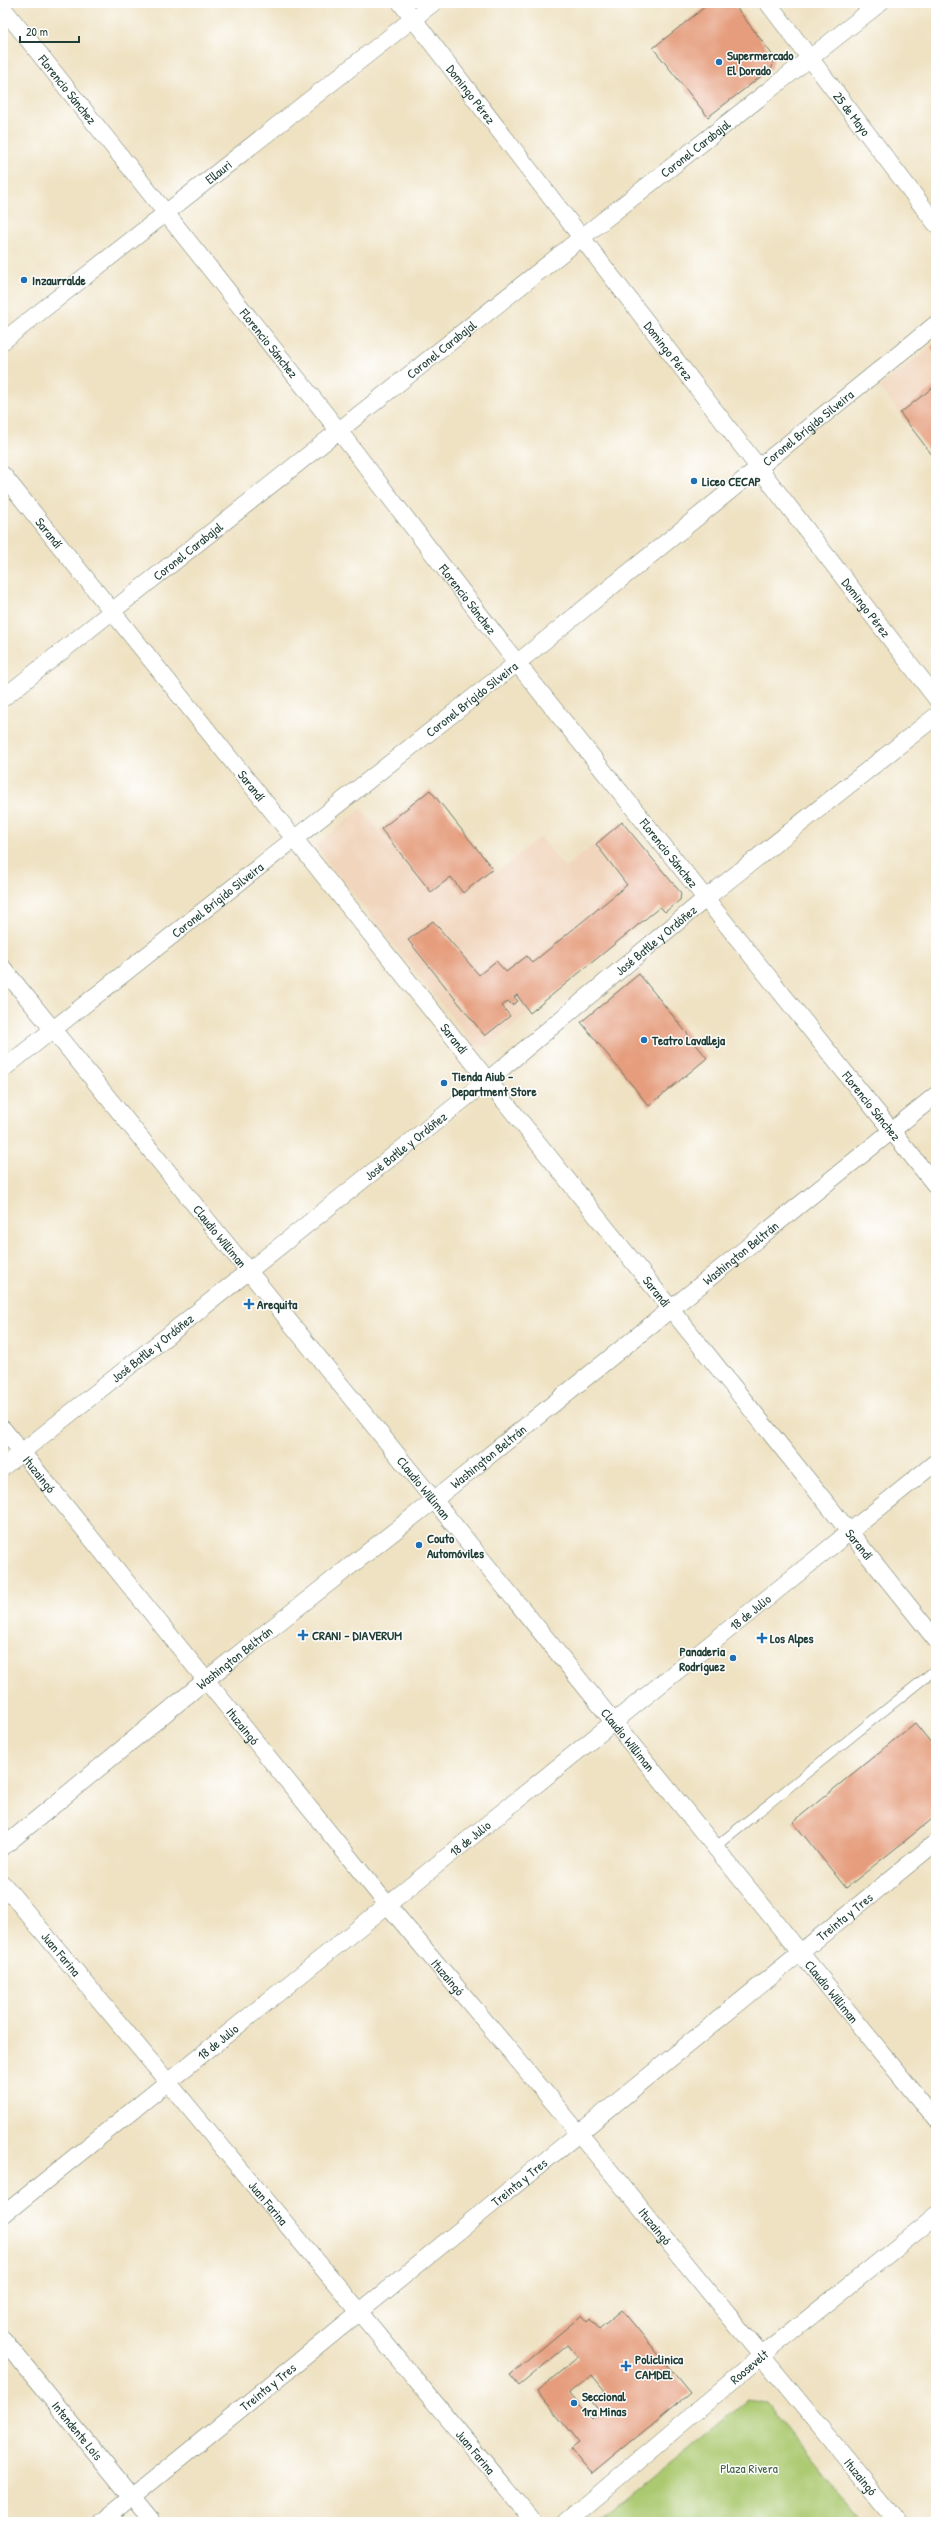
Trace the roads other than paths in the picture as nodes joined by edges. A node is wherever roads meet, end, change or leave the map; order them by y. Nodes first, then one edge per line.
1 (401, 3) edge
2 (434, 3) edge
3 (768, 3) edge
4 (880, 3) edge
5 (3, 8) edge
6 (413, 19) junction
7 (811, 58) junction
8 (164, 214) junction
9 (936, 224) edge
10 (581, 238) junction
11 (936, 324) edge
12 (3, 341) edge
13 (339, 431) junction
14 (760, 468) junction
15 (3, 475) edge
16 (112, 611) junction
17 (517, 663) junction
18 (3, 698) edge
19 (936, 698) edge
20 (936, 716) edge
21 (294, 839) junction
22 (705, 899) junction
23 (3, 968) edge
24 (53, 1030) junction
25 (3, 1069) edge
26 (488, 1080) junction
27 (936, 1095) edge
28 (892, 1131) junction
29 (936, 1186) edge
30 (248, 1270) junction
31 (671, 1309) junction
32 (3, 1429) edge
33 (21, 1452) junction
34 (936, 1462) edge
35 (3, 1467) edge
36 (434, 1500) junction
37 (849, 1532) junction
38 (936, 1640) edge
39 (936, 1669) edge
40 (207, 1679) junction
41 (614, 1722) junction
42 (936, 1842) edge
43 (715, 1847) junction
44 (3, 1848) edge
45 (3, 1884) edge
46 (386, 1903) junction
47 (801, 1953) junction
48 (168, 2082) junction
49 (936, 2120) edge
50 (578, 2132) junction
51 (3, 2215) edge
52 (936, 2216) edge
53 (359, 2312) junction
54 (3, 2339) edge
55 (760, 2357) junction
56 (132, 2498) junction
57 (102, 2522) edge
58 (152, 2522) edge
59 (534, 2522) edge
60 (566, 2522) edge
61 (898, 2522) edge

1 - 6 street, Domingo Pérez
2 - 6 street, Ellauri
3 - 7 street, 25 de Mayo
4 - 7 street, Coronel Carabajal
5 - 8 street, Florencio Sánchez
6 - 8 street, Ellauri
6 - 10 street, Domingo Pérez
7 - 9 street, 25 de Mayo
7 - 10 street, Coronel Carabajal
8 - 12 street, Ellauri
8 - 13 street, Florencio Sánchez
10 - 13 street, Coronel Carabajal
10 - 14 street, Domingo Pérez
11 - 14 street, Coronel Brígido Silveira
13 - 16 street, Coronel Carabajal
13 - 17 street, Florencio Sánchez
14 - 17 street, Coronel Brígido Silveira
14 - 19 street, Domingo Pérez
15 - 16 street, Sarandí
16 - 18 street, Coronel Carabajal
16 - 21 street, Sarandí
17 - 21 street, Coronel Brígido Silveira
17 - 22 street, Florencio Sánchez
20 - 22 street, José Batlle y Ordóñez
21 - 24 street, Coronel Brígido Silveira
21 - 26 street, Sarandí
22 - 26 street, José Batlle y Ordóñez
22 - 28 street, Florencio Sánchez
23 - 24 street, Claudio Williman
24 - 25 street, Coronel Brígido Silveira
24 - 30 street, Claudio Williman
26 - 30 street, José Batlle y Ordóñez
26 - 31 street, Sarandí
27 - 28 street, Washington Beltrán
28 - 29 street, Florencio Sánchez
28 - 31 street, Washington Beltrán
30 - 33 street, José Batlle y Ordóñez
30 - 36 street, Claudio Williman
31 - 36 street, Washington Beltrán
31 - 37 street, Sarandí
32 - 33 street, Ituzaingó
33 - 35 street, José Batlle y Ordóñez
33 - 40 street, Ituzaingó
34 - 37 street, 18 de Julio
36 - 40 street, Washington Beltrán
36 - 41 street, Claudio Williman
37 - 38 street, Sarandí
37 - 41 street, 18 de Julio
39 - 43 lane
40 - 44 street, Washington Beltrán
40 - 46 street, Ituzaingó
41 - 43 street, Claudio Williman
41 - 46 street, 18 de Julio
42 - 47 street, Treinta y Tres
43 - 47 street, Claudio Williman
45 - 48 street, Juan Farina
46 - 48 street, 18 de Julio
46 - 50 street, Ituzaingó
47 - 49 street, Claudio Williman
47 - 50 street, Treinta y Tres
48 - 51 street, 18 de Julio
48 - 53 street, Juan Farina
50 - 53 street, Treinta y Tres
50 - 55 street, Ituzaingó
52 - 55 street, Roosevelt
53 - 56 street, Treinta y Tres
53 - 59 street, Juan Farina
54 - 56 street, Intendente Lois
55 - 60 street, Roosevelt
55 - 61 street, Ituzaingó
56 - 57 street, Treinta y Tres
56 - 58 street, Intendente Lois

